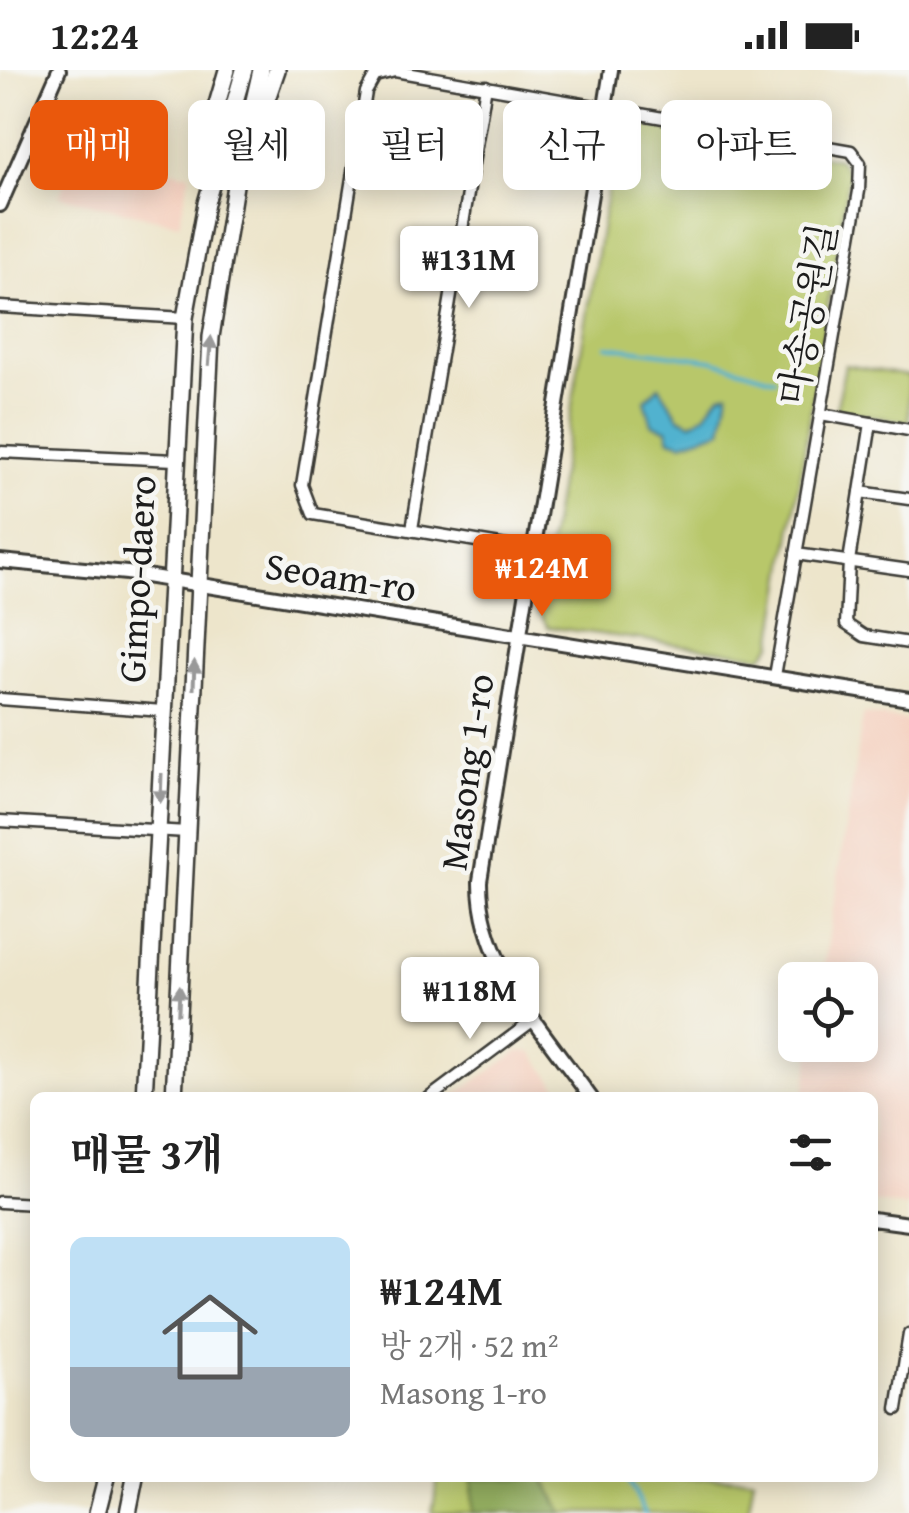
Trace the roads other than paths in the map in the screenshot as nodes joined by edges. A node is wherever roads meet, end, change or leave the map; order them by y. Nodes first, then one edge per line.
1 (59, 70) edge
2 (227, 70) edge
3 (244, 70) edge
4 (261, 70) edge
5 (277, 70) edge
6 (612, 70) edge
7 (486, 86) junction
8 (254, 100) edge
9 (266, 100) edge
10 (570, 100) edge
11 (607, 100) edge
12 (641, 112) edge
13 (234, 190) edge
14 (592, 190) edge
15 (206, 203) junction
16 (0, 204) edge
17 (0, 308) edge
18 (185, 318) junction
19 (821, 414) junction
20 (871, 423) junction
21 (909, 430) edge
22 (0, 452) edge
23 (175, 460) junction
24 (860, 492) junction
25 (909, 499) edge
26 (412, 529) junction
27 (531, 550) junction
28 (796, 554) junction
29 (0, 561) edge
30 (849, 562) junction
31 (909, 570) edge
32 (169, 581) junction
33 (198, 584) junction
34 (518, 637) junction
35 (909, 643) edge
36 (775, 676) junction
37 (0, 699) edge
38 (909, 699) edge
39 (163, 710) junction
40 (0, 821) edge
41 (159, 830) junction
42 (187, 832) junction
43 (535, 1019) junction
44 (144, 1092) edge
45 (174, 1092) edge
46 (436, 1092) edge
47 (587, 1092) edge
48 (0, 1202) edge
49 (30, 1204) edge
50 (878, 1220) edge
51 (909, 1224) edge
52 (909, 1334) edge
53 (897, 1409) dead end
54 (105, 1482) edge
55 (134, 1482) edge
56 (97, 1513) edge
57 (128, 1513) edge

1 - 16 street
2 - 15 main road
3 - 15 main road, Gimpo-daero
4 - 8 main road, Gimpo-daero
5 - 9 main road
6 - 11 street, Masong 1-ro
7 - 10 street
7 - 26 street
7 - 26 street
12 - 19 street, 마송공원길
33 -> 13 main road, Gimpo-daero
14 - 27 street, Masong 1-ro
15 - 18 main road, Gimpo-daero
17 - 18 street
18 - 23 main road, Gimpo-daero
19 - 20 street
19 - 28 street, 마송공원길
20 - 21 street
20 - 24 street
22 - 23 street
23 - 32 main road, Gimpo-daero
24 - 25 street
24 - 30 street
26 - 27 street
27 - 34 street, Masong 1-ro
28 - 30 street
28 - 36 street, 마송공원길
29 - 32 street, Seoam-ro
30 - 31 street
30 - 35 street
32 - 33 street, Seoam-ro
32 - 39 main road, Gimpo-daero
33 - 34 street, Seoam-ro
42 -> 33 main road, Gimpo-daero
34 - 36 street, Seoam-ro
34 - 43 street, Masong 1-ro
36 - 38 street, Seoam-ro
37 - 39 street
39 -> 41 main road, Gimpo-daero
40 - 41 street
41 - 42 street
41 - 44 main road, Gimpo-daero
45 -> 42 main road, Gimpo-daero
43 - 46 street
43 - 47 street, Masong 1-ro
48 - 49 street
50 - 51 street
52 - 53 street
54 - 56 main road
55 - 57 main road

